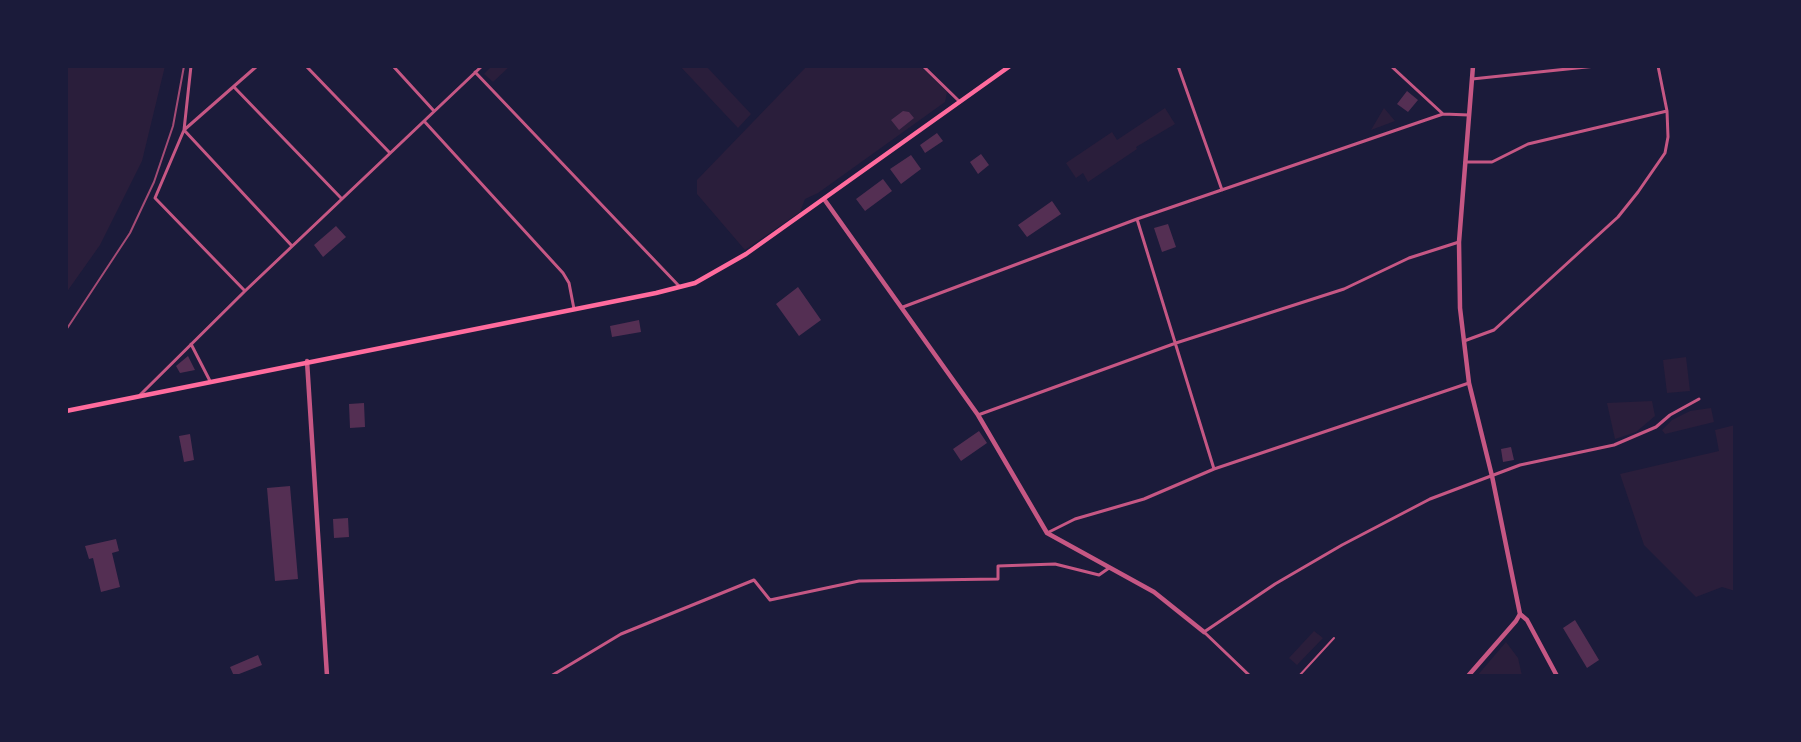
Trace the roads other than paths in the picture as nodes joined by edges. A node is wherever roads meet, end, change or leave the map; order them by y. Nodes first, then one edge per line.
1 (191, 66) edge
2 (257, 66) edge
3 (306, 66) edge
4 (393, 66) edge
5 (481, 66) edge
6 (924, 66) edge
7 (1010, 66) edge
8 (1178, 66) edge
9 (1391, 66) edge
10 (1473, 66) edge
11 (1596, 66) edge
12 (1658, 66) edge
13 (475, 72) junction
14 (1472, 79) junction
15 (234, 87) junction
16 (960, 102) junction
17 (434, 111) junction
18 (1667, 111) junction
19 (1443, 114) junction
20 (1469, 115) junction
21 (424, 121) junction
22 (184, 129) junction
23 (390, 153) junction
24 (1465, 162) junction
25 (1222, 189) junction
26 (341, 199) junction
27 (824, 199) junction
28 (1137, 219) junction
29 (1459, 242) junction
30 (292, 246) junction
31 (680, 288) junction
32 (245, 291) junction
33 (903, 307) junction
34 (574, 309) junction
35 (1463, 342) junction
36 (1176, 343) junction
37 (191, 344) junction
38 (307, 361) junction
39 (210, 381) junction
40 (1469, 383) junction
41 (140, 395) junction
42 (1699, 399) dead end
43 (66, 411) edge
44 (978, 416) junction
45 (1214, 469) junction
46 (1492, 477) junction
47 (1047, 533) junction
48 (1109, 568) junction
49 (1520, 614) junction
50 (1204, 632) junction
51 (1334, 638) dead end
52 (327, 676) edge
53 (551, 676) edge
54 (1250, 676) edge
55 (1299, 676) edge
56 (1468, 676) edge
57 (1557, 676) edge

1 - 22 street
2 - 15 street
3 - 23 street
4 - 17 street
5 - 13 street
6 - 16 street
7 - 16 main road
8 - 25 street
9 - 19 street
10 - 14 street
11 - 14 street
12 - 18 street
13 - 17 street
13 - 31 street
14 - 20 street
15 - 22 street
15 - 26 street
16 - 27 main road
17 - 21 street
18 - 24 street
18 - 35 street
19 - 20 street
19 - 25 street
20 - 24 street
21 - 23 street
21 - 34 street
22 - 30 street
22 - 32 street
23 - 26 street
24 - 29 street
25 - 28 street
26 - 30 street
27 - 31 main road
27 - 33 street
28 - 33 street
28 - 36 street
29 - 35 street
29 - 36 street
30 - 32 street
31 - 34 main road
32 - 37 street
33 - 44 street
34 - 38 main road
35 - 40 street
36 - 44 street
36 - 45 street
37 - 39 street
37 - 41 street
38 - 39 main road
38 - 52 street
39 - 41 main road
40 - 45 street
40 - 46 street
41 - 43 main road
42 - 46 street
44 - 47 street
45 - 47 street
46 - 49 street
46 - 50 street
47 - 48 street
48 - 50 street
48 - 53 street
49 - 56 street
49 - 57 street
50 - 54 street
51 - 55 street

